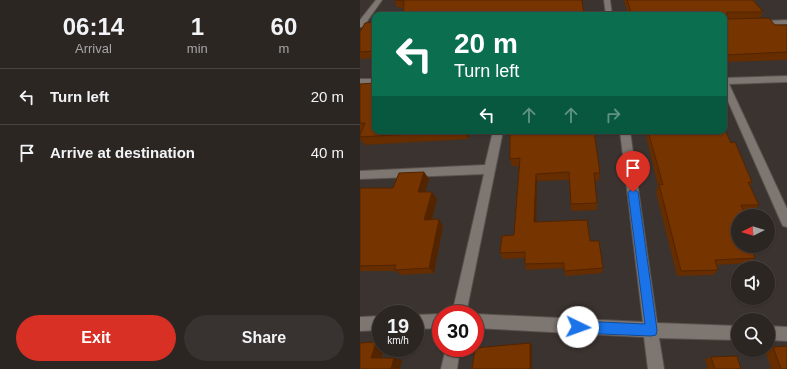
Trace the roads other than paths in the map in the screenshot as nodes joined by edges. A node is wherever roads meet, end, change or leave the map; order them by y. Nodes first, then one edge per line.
1 (379, 0) edge
2 (607, 0) edge
3 (609, 12) edge
4 (787, 22) edge
5 (748, 23) edge
6 (362, 24) edge
7 (787, 80) edge
8 (727, 81) edge
9 (360, 82) edge
10 (372, 82) edge
11 (727, 88) edge
12 (497, 134) edge
13 (625, 134) edge
14 (491, 169) junction
15 (360, 175) edge
16 (787, 222) edge
17 (461, 305) edge
18 (484, 321) edge
19 (372, 323) edge
20 (360, 324) edge
21 (651, 330) junction
22 (731, 332) edge
23 (775, 333) edge
24 (787, 334) edge
25 (451, 357) edge
26 (449, 369) edge
27 (656, 369) edge

1 - 6 street
2 - 3 street
4 - 5 street
7 - 8 street
9 - 10 street
11 - 16 street
12 - 14 street
13 - 21 street
14 - 15 street
14 - 17 street
18 - 21 street
19 - 20 street
21 - 22 street
21 - 27 street
23 - 24 street
25 - 26 street

